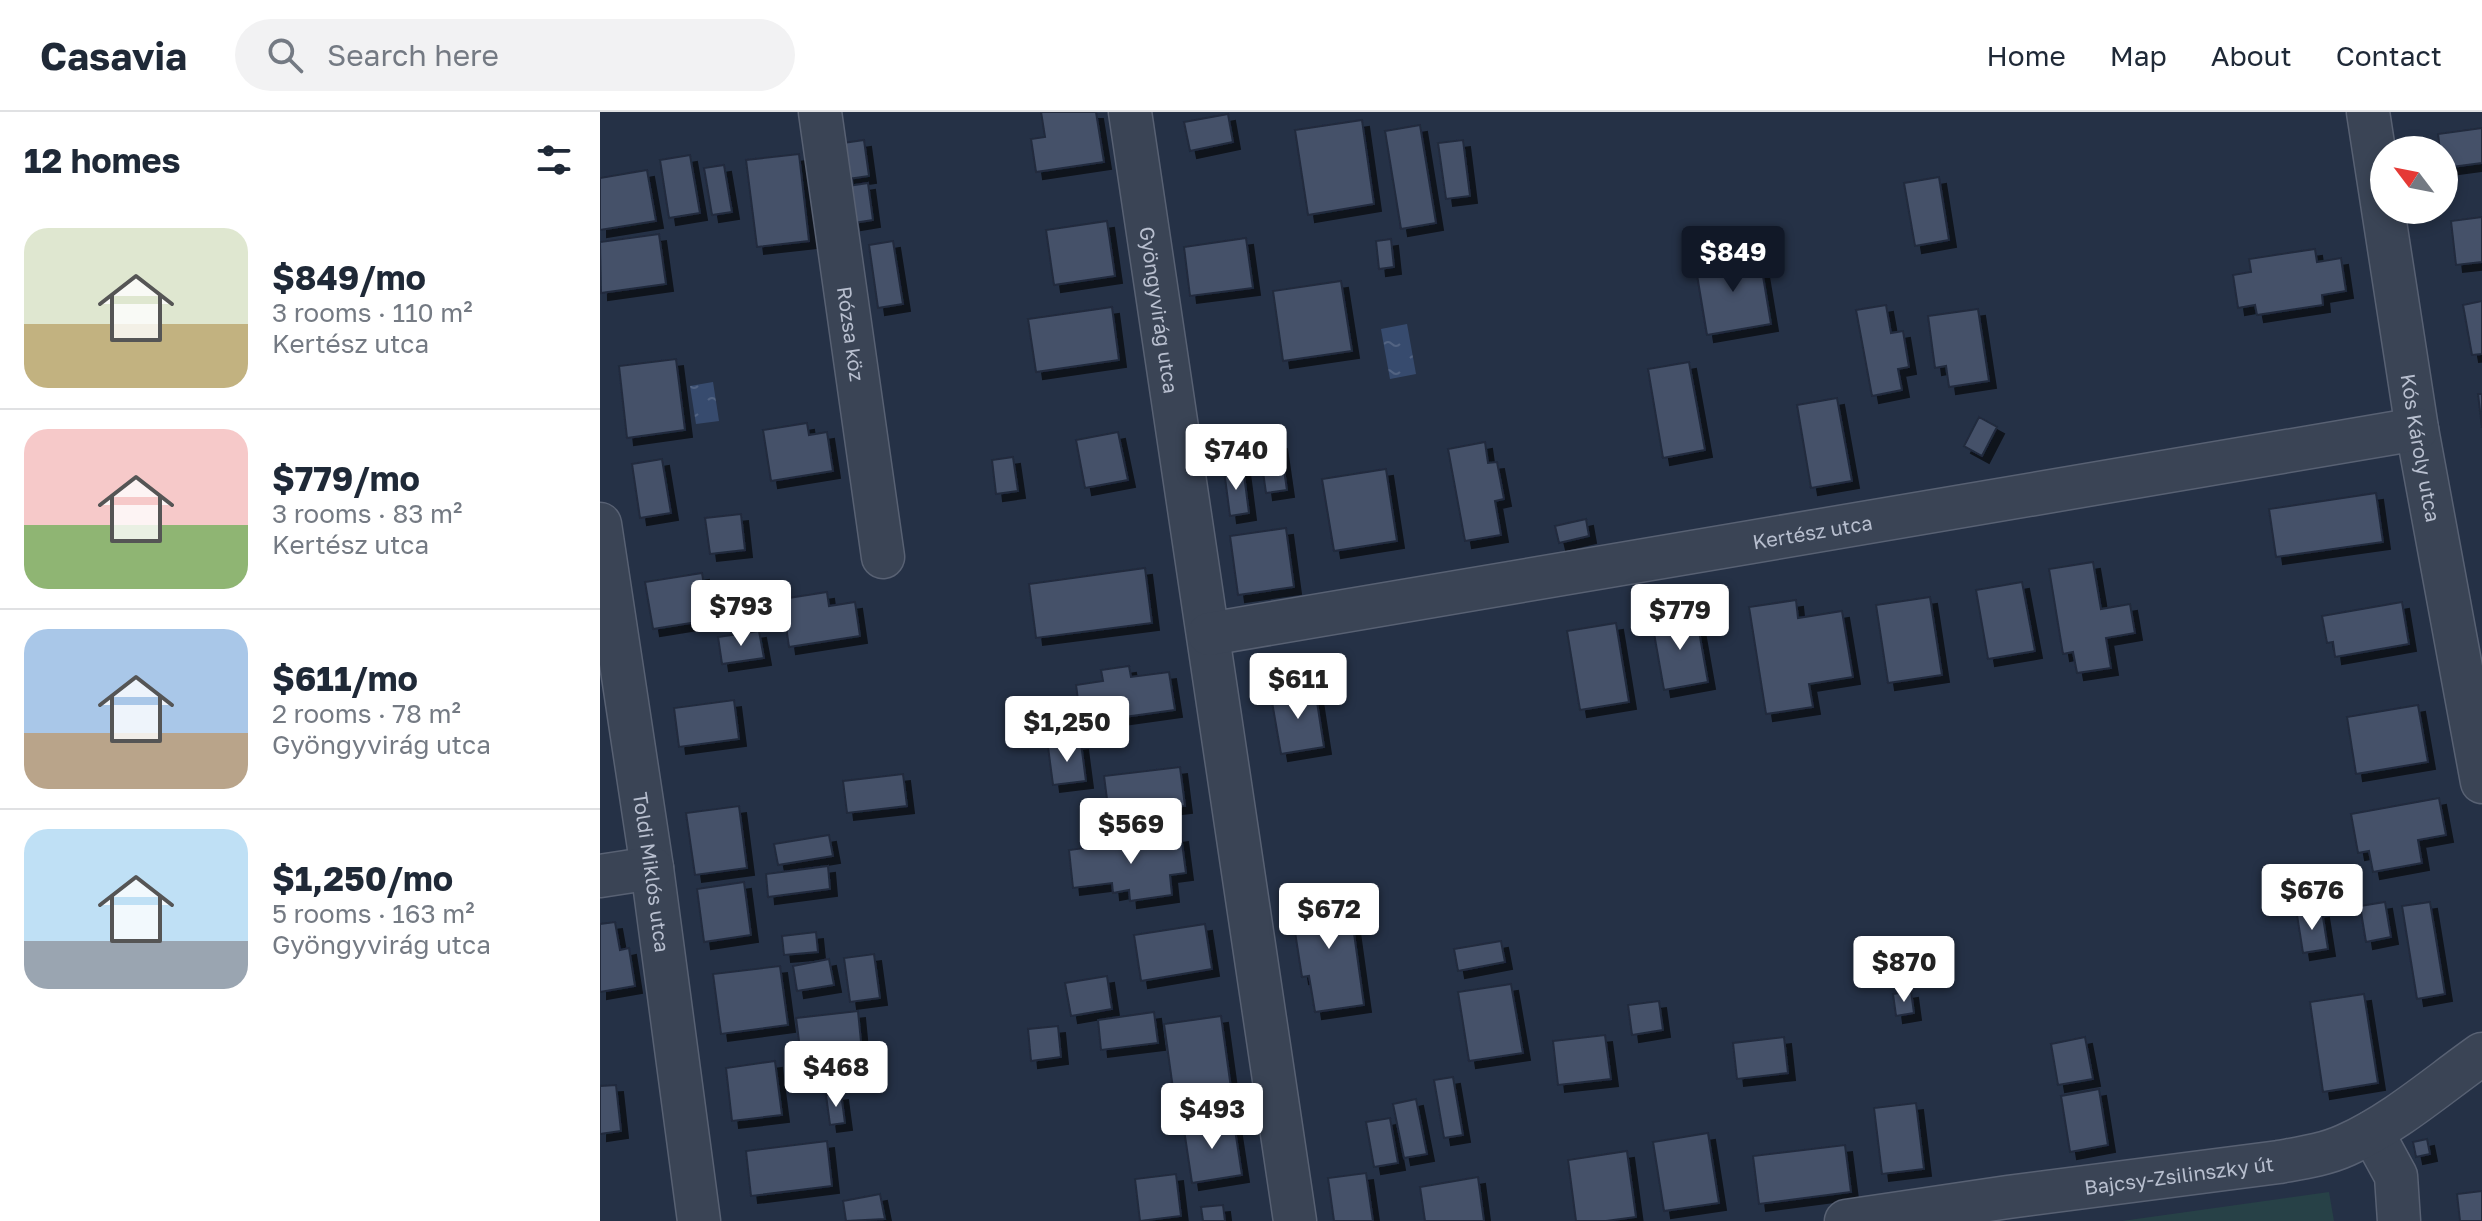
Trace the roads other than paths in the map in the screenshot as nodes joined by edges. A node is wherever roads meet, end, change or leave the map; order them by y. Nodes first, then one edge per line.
1 (820, 112) edge
2 (1130, 112) edge
3 (2368, 112) edge
4 (2417, 429) junction
5 (600, 524) edge
6 (883, 557) dead end
7 (1209, 634) junction
8 (2482, 782) edge
9 (652, 868) junction
10 (600, 876) edge
11 (2482, 1054) edge
12 (2372, 1132) junction
13 (699, 1221) edge
14 (1295, 1221) edge
15 (1846, 1221) edge
16 (2399, 1221) edge

1 - 6 street, Rózsa köz
2 - 7 street, Gyöngyvirág utca
3 - 4 street, Kós Károly utca
4 - 7 street, Kertész utca
4 - 8 street, Kós Károly utca
5 - 9 street, Toldi Miklós utca
7 - 14 street, Gyöngyvirág utca
9 - 10 street
9 - 13 street, Toldi Miklós utca
11 - 12 street, Bajcsy-Zsilinszky út
12 - 15 street, Bajcsy-Zsilinszky út
12 - 16 street

